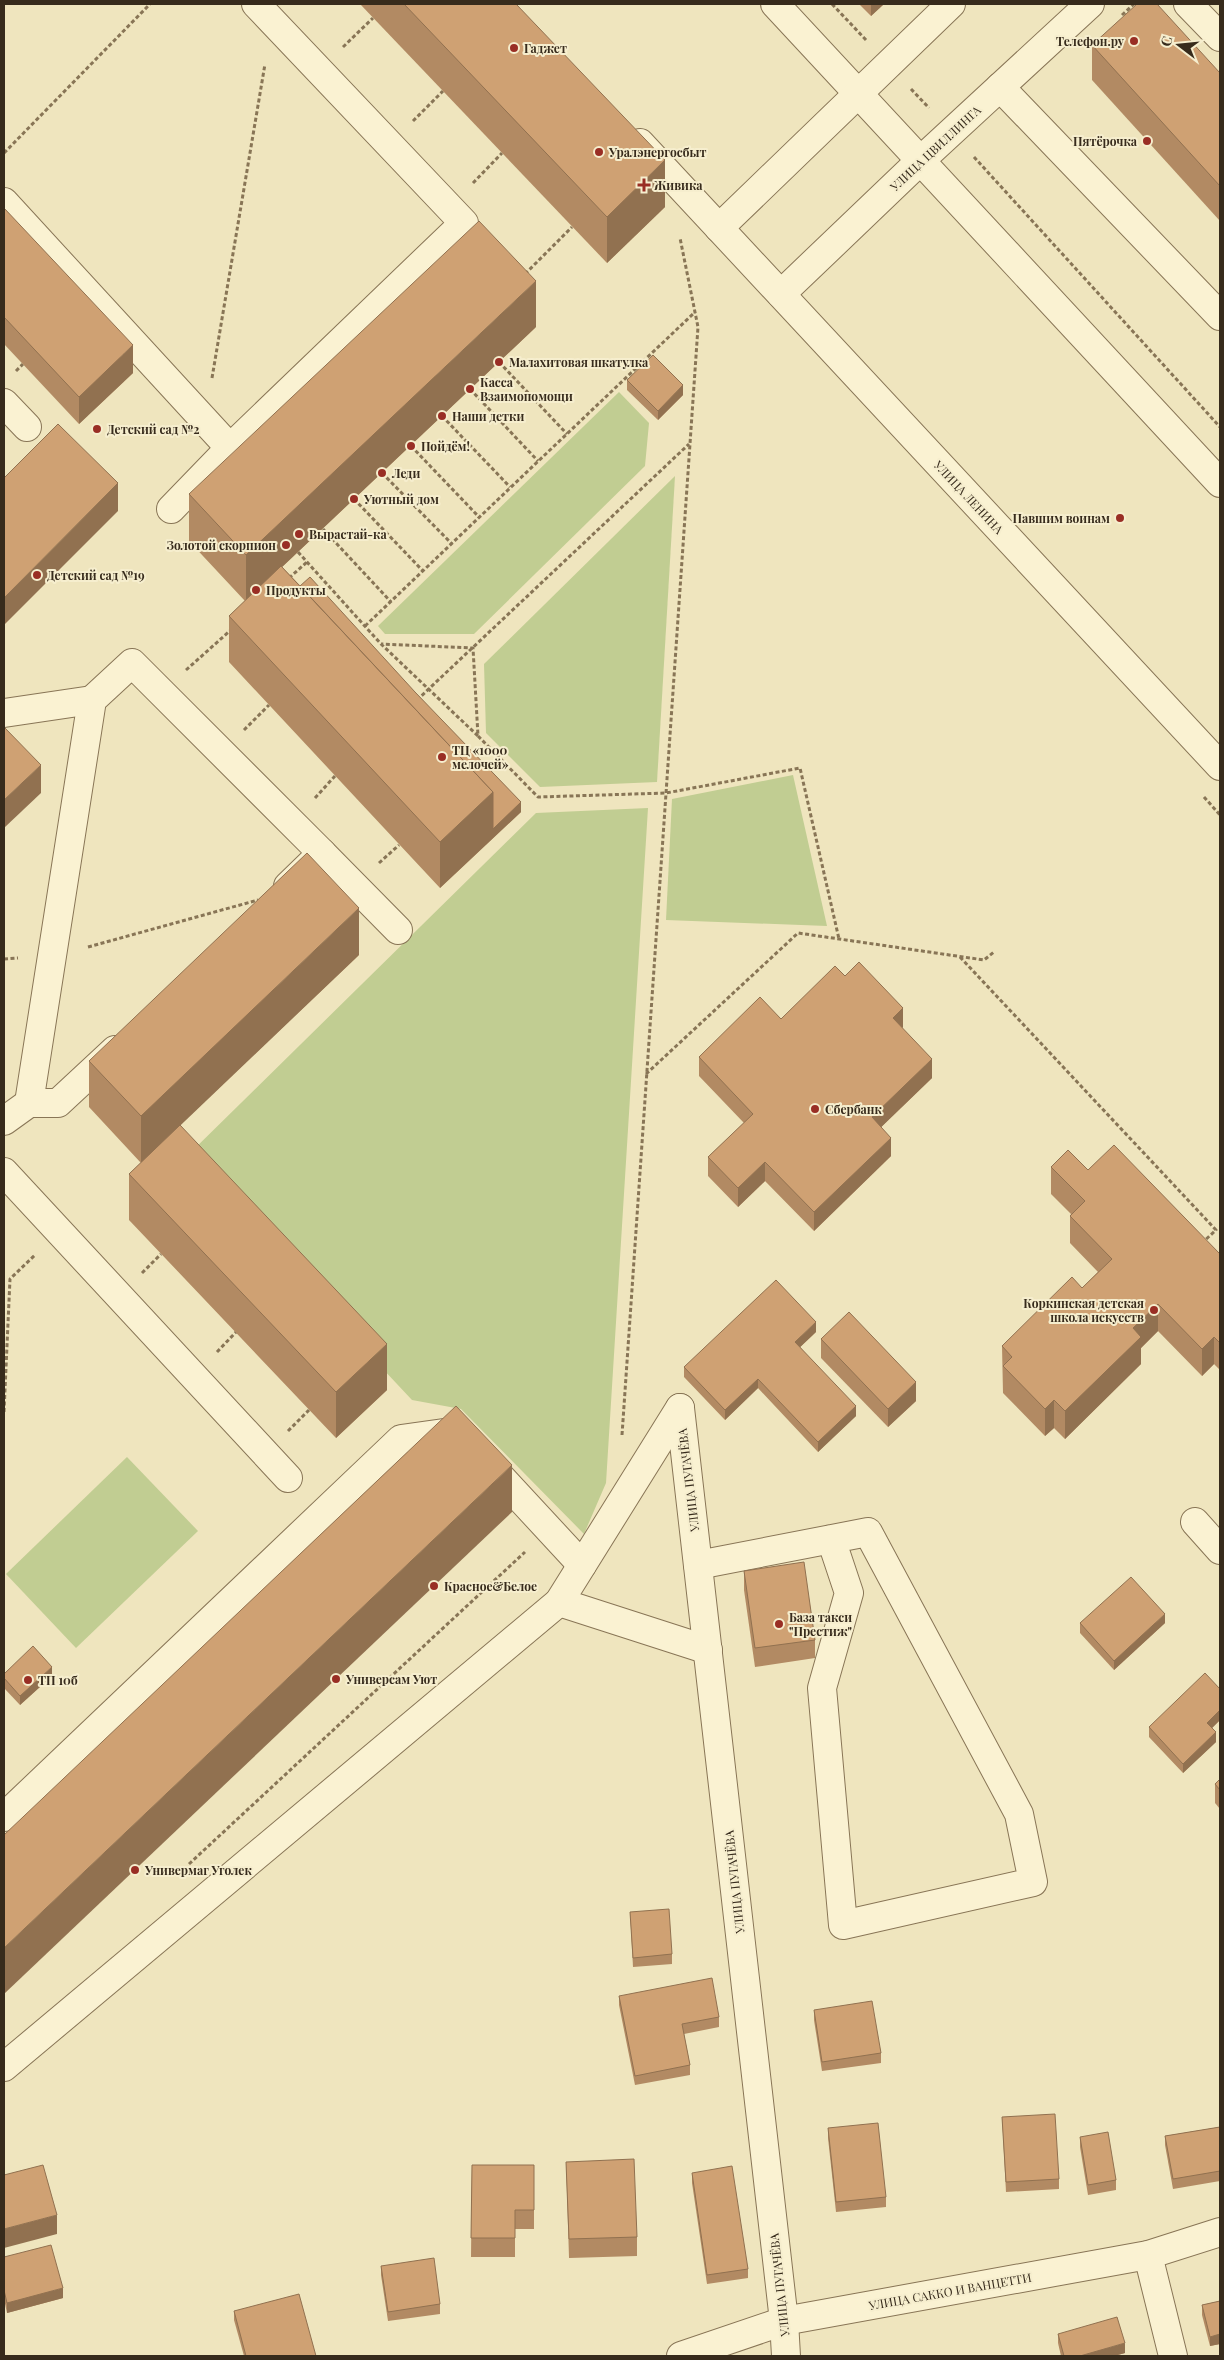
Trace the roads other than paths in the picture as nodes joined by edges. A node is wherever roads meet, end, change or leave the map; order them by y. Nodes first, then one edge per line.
1 (775, 4) edge
2 (951, 4) edge
3 (1090, 4) edge
4 (1188, 4) edge
5 (264, 12) edge
6 (1220, 37) edge
7 (1000, 87) junction
8 (857, 92) junction
9 (627, 128) edge
10 (921, 160) junction
11 (4, 202) edge
12 (457, 215) junction
13 (720, 228) junction
14 (521, 278) edge
15 (781, 294) junction
16 (1220, 316) edge
17 (4, 403) edge
18 (27, 427) dead end
19 (230, 448) junction
20 (1220, 483) edge
21 (171, 508) dead end
22 (92, 700) junction
23 (4, 713) edge
24 (1220, 766) edge
25 (322, 853) junction
26 (276, 897) edge
27 (398, 930) dead end
28 (135, 1030) edge
29 (29, 1103) junction
30 (4, 1121) edge
31 (4, 1172) edge
32 (288, 1478) dead end
33 (1195, 1522) dead end
34 (831, 1539) junction
35 (1220, 1550) edge
36 (582, 1565) junction
37 (698, 1565) junction
38 (559, 1602) junction
39 (708, 1650) junction
40 (4, 1817) edge
41 (4, 2066) edge
42 (1220, 2232) edge
43 (1148, 2255) junction
44 (784, 2321) junction
45 (681, 2356) edge
46 (786, 2356) edge
47 (1173, 2356) edge

1 - 8 street
2 - 8 street
3 - 7 street, УЛИЦА ЦВИЛЛИНГА
4 - 6 street
5 - 12 street
7 - 10 street, УЛИЦА ЦВИЛЛИНГА
7 - 16 street
8 - 10 street
8 - 13 street
9 - 13 street, УЛИЦА ЛЕНИНА
10 - 15 street, УЛИЦА ЦВИЛЛИНГА
10 - 20 street
11 - 19 street
12 - 14 street
12 - 19 street
13 - 15 street, УЛИЦА ЛЕНИНА
15 - 24 street, УЛИЦА ЛЕНИНА
17 - 18 street
19 - 21 street
22 - 23 street
22 - 25 street
22 - 29 street
25 - 26 street
25 - 27 street
28 - 29 street
29 - 30 street
31 - 32 street
33 - 35 street
34 - 34 street
34 - 37 street
36 - 37 street, УЛИЦА ПУГАЧЁВА
36 - 38 street
36 - 40 street
37 - 39 street, УЛИЦА ПУГАЧЁВА
38 - 39 street
38 - 41 street
39 - 44 street, УЛИЦА ПУГАЧЁВА
42 - 43 street, УЛИЦА САККО И ВАНЦЕТТИ
43 - 44 street, УЛИЦА САККО И ВАНЦЕТТИ
43 - 47 street
44 - 45 street, УЛИЦА САККО И ВАНЦЕТТИ
44 - 46 street, УЛИЦА ПУГАЧЁВА

